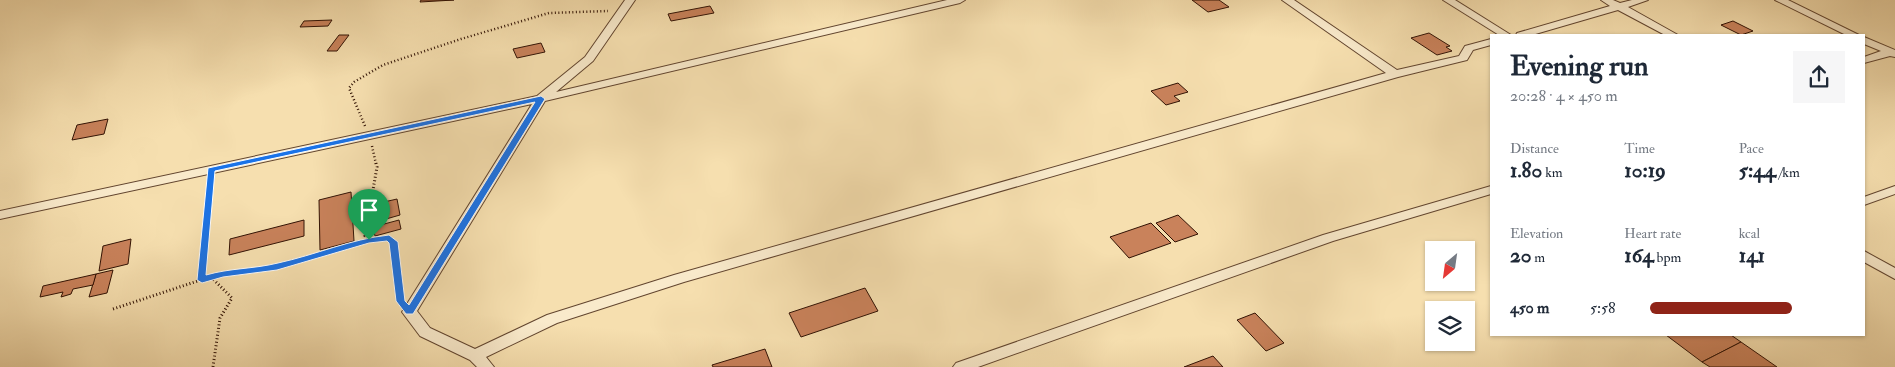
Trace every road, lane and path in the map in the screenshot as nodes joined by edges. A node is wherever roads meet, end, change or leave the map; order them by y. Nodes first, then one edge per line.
1 (960, 0) edge
2 (1287, 0) edge
3 (1448, 0) edge
4 (1606, 0) edge
5 (1644, 0) edge
6 (1780, 0) edge
7 (627, 5) edge
8 (1619, 7) junction
9 (1504, 34) edge
10 (1524, 34) edge
11 (1671, 34) edge
12 (1852, 34) edge
13 (1865, 40) edge
14 (1490, 42) edge
15 (1893, 53) edge
16 (1865, 60) edge
17 (1396, 74) junction
18 (541, 99) junction
19 (369, 135) junction
20 (211, 170) junction
21 (1490, 190) edge
22 (1895, 190) edge
23 (1865, 201) edge
24 (0, 215) edge
25 (369, 240) junction
26 (1865, 257) edge
27 (1895, 274) edge
28 (211, 277) junction
29 (202, 280) junction
30 (113, 309) dead end
31 (409, 312) junction
32 (475, 356) junction
33 (213, 367) edge
34 (486, 367) edge
35 (961, 367) edge

1 - 18 street
2 - 17 street
3 - 9 street
4 - 8 street
5 - 8 street
6 - 12 street
7 - 18 street
7 - 19 path
8 - 10 street
8 - 11 street
13 - 15 street
14 - 17 street
15 - 16 street
17 - 32 street
18 - 19 street
18 - 31 street
19 - 20 street
19 - 25 path
20 - 24 street
20 - 29 path
21 - 35 street
22 - 23 street
25 - 28 path
25 - 31 path
26 - 27 street
28 - 29 path
28 - 33 path
29 - 30 path
31 - 32 street
32 - 34 street

